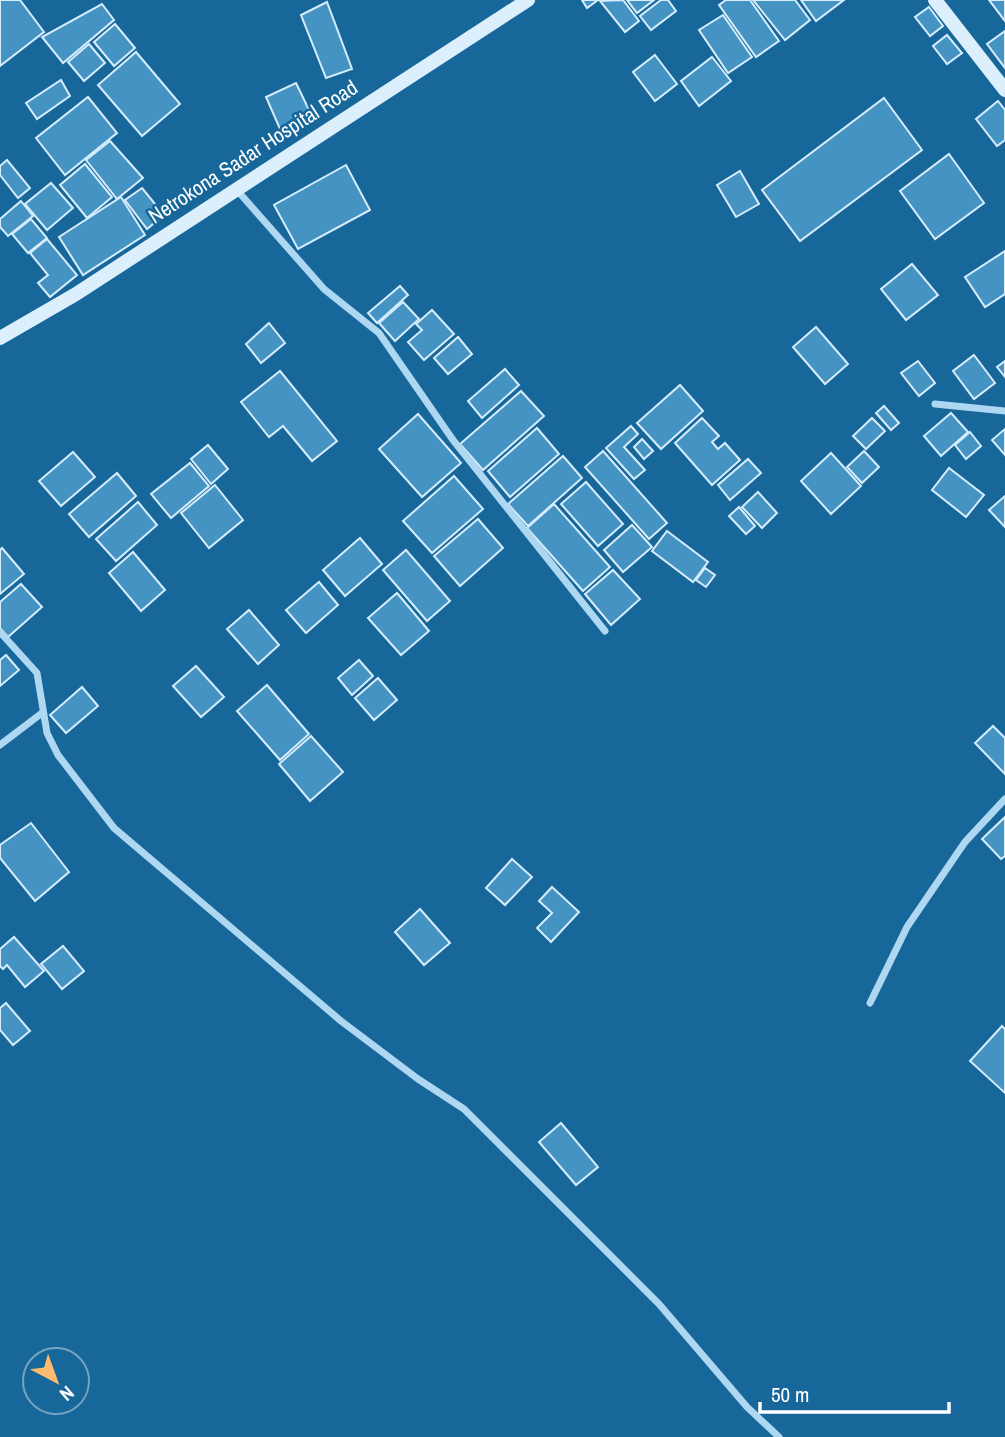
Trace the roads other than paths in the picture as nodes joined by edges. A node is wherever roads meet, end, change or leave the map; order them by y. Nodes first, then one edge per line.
1 (528, 0) edge
2 (935, 0) edge
3 (1005, 90) edge
4 (236, 189) junction
5 (0, 338) edge
6 (935, 404) dead end
7 (1005, 411) edge
8 (605, 631) dead end
9 (0, 632) edge
10 (42, 713) junction
11 (0, 745) edge
12 (1005, 799) edge
13 (870, 1003) dead end
14 (779, 1437) edge

1 - 4 street, Netrokona Sadar Hospital Road
2 - 3 street
4 - 5 street, Netrokona Sadar Hospital Road
4 - 8 street
6 - 7 street
9 - 10 street
10 - 11 street
10 - 14 street
12 - 13 street

